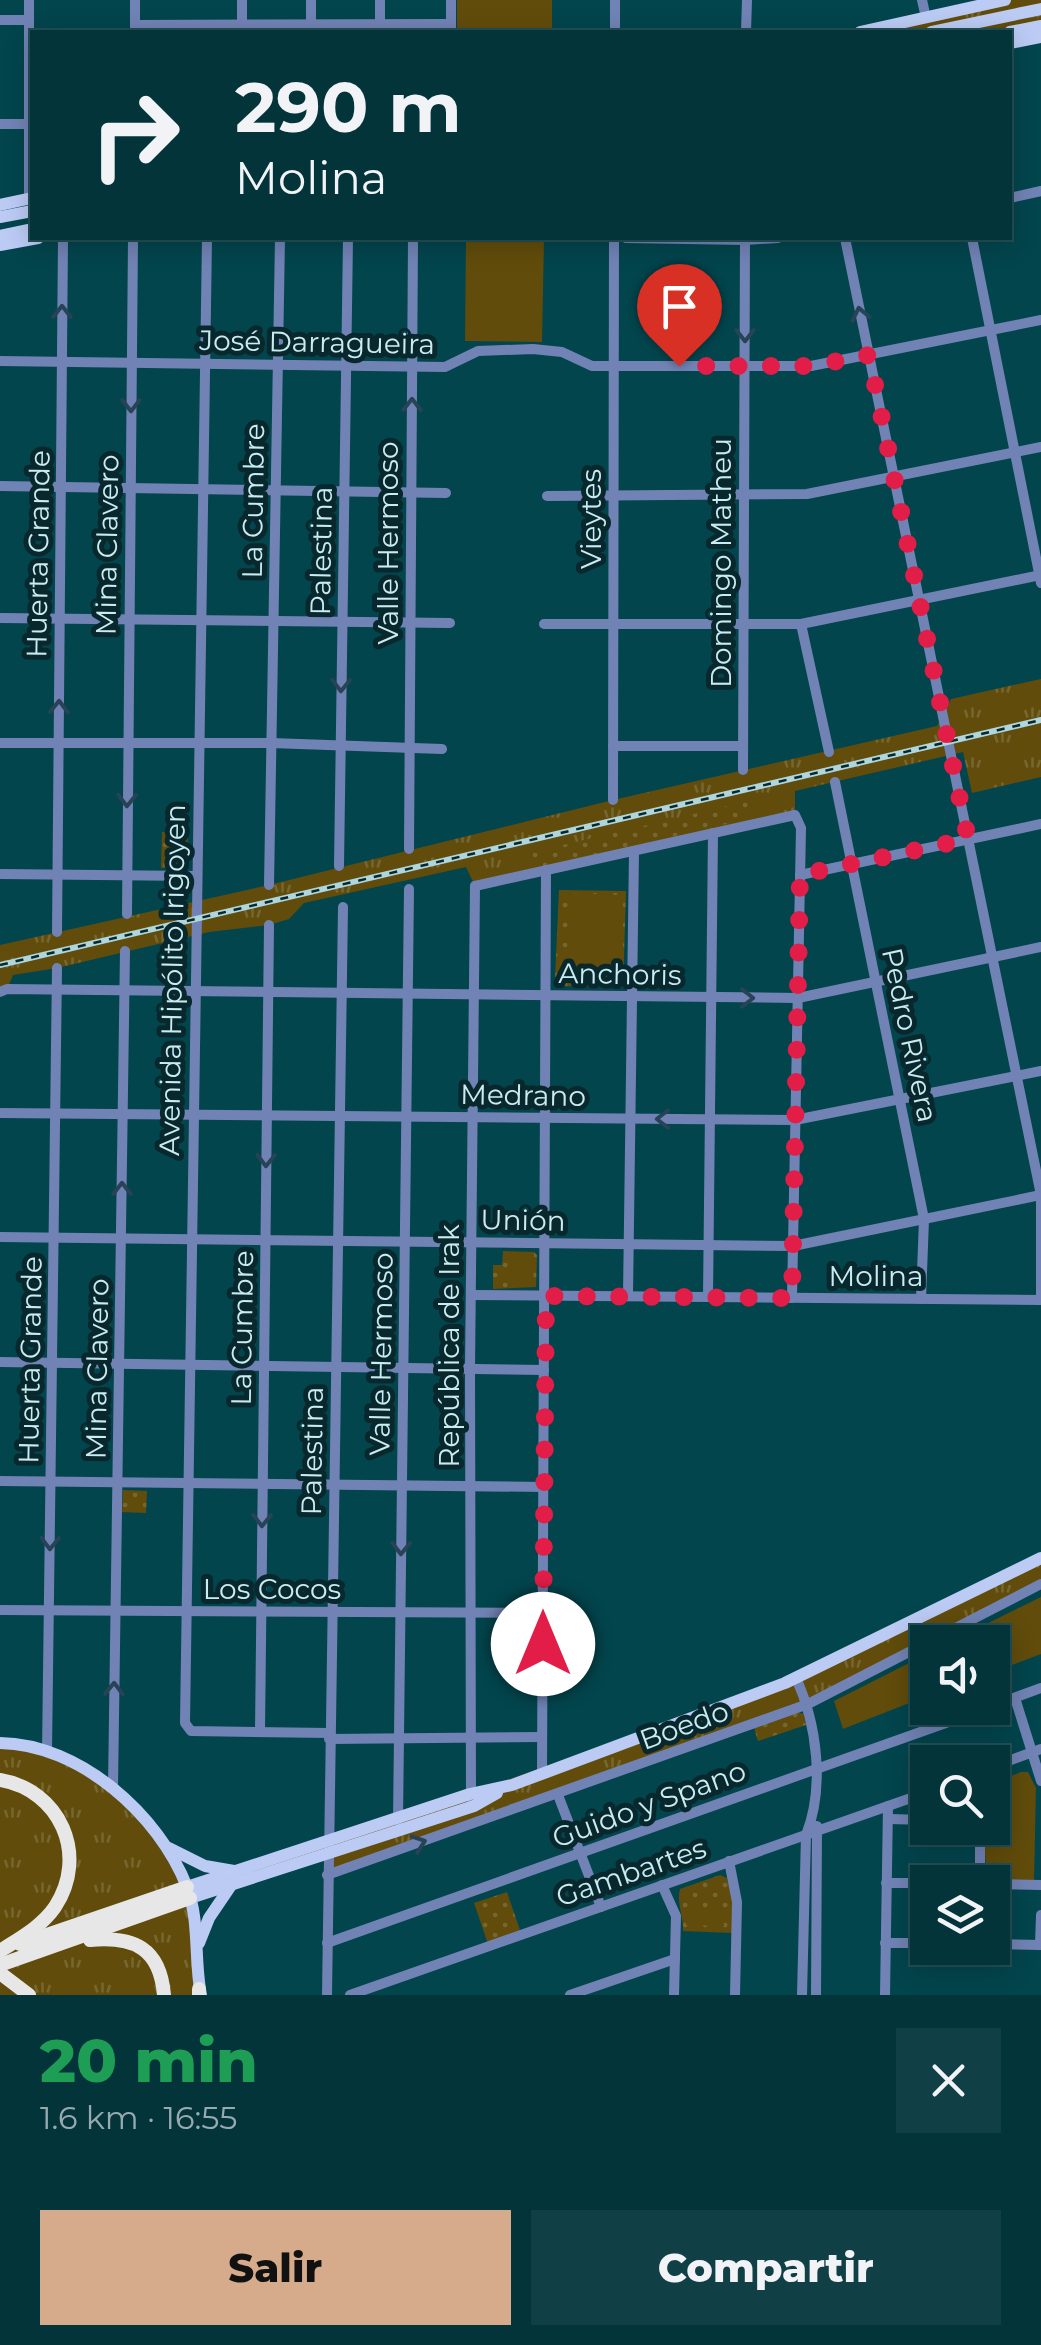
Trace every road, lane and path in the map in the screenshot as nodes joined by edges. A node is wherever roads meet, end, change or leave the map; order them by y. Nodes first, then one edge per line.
1 (29, 0) edge
2 (135, 0) edge
3 (242, 0) edge
4 (310, 0) edge
5 (380, 0) edge
6 (451, 0) edge
7 (615, 0) edge
8 (746, 0) edge
9 (922, 0) edge
10 (1005, 0) edge
11 (1041, 8) edge
12 (926, 18) junction
13 (0, 20) edge
14 (29, 20) junction
15 (1041, 26) edge
16 (380, 28) edge
17 (451, 28) edge
18 (135, 29) edge
19 (242, 29) edge
20 (310, 29) edge
21 (615, 30) edge
22 (746, 30) edge
23 (869, 30) edge
24 (940, 30) edge
25 (1012, 32) edge
26 (30, 58) edge
27 (0, 124) edge
28 (28, 124) junction
29 (30, 176) edge
30 (1041, 191) edge
31 (1012, 198) edge
32 (30, 202) edge
33 (30, 202) edge
34 (0, 204) edge
35 (0, 217) edge
36 (30, 229) edge
37 (0, 236) edge
38 (30, 239) edge
39 (63, 240) edge
40 (132, 240) edge
41 (207, 240) edge
42 (280, 240) edge
43 (348, 240) edge
44 (413, 240) edge
45 (614, 240) edge
46 (745, 240) edge
47 (845, 240) edge
48 (972, 240) edge
49 (0, 245) edge
50 (1041, 320) edge
51 (991, 330) junction
52 (869, 355) junction
53 (0, 361) edge
54 (62, 361) junction
55 (132, 362) junction
56 (206, 363) junction
57 (278, 363) junction
58 (346, 364) junction
59 (412, 366) junction
60 (614, 366) junction
61 (745, 366) junction
62 (1041, 447) edge
63 (1015, 452) junction
64 (894, 476) junction
65 (0, 486) edge
66 (61, 486) junction
67 (130, 487) junction
68 (203, 488) junction
69 (276, 489) junction
70 (344, 490) junction
71 (411, 491) junction
72 (446, 492) dead end
73 (547, 496) dead end
74 (614, 496) junction
75 (744, 496) junction
76 (1040, 578) edge
77 (920, 600) junction
78 (0, 618) edge
79 (60, 618) junction
80 (129, 619) junction
81 (201, 620) junction
82 (273, 621) junction
83 (342, 622) junction
84 (410, 622) junction
85 (450, 623) dead end
86 (544, 624) dead end
87 (614, 624) junction
88 (744, 624) junction
89 (801, 624) junction
90 (0, 743) edge
91 (58, 743) junction
92 (128, 743) junction
93 (271, 743) junction
94 (199, 744) junction
95 (340, 744) junction
96 (613, 746) junction
97 (743, 746) junction
98 (410, 748) junction
99 (442, 749) dead end
100 (828, 752) dead end
101 (743, 770) dead end
102 (835, 782) dead end
103 (613, 800) dead end
104 (1041, 824) edge
105 (713, 833) junction
106 (968, 839) junction
107 (409, 849) dead end
108 (634, 851) junction
109 (852, 863) junction
110 (339, 866) dead end
111 (546, 870) junction
112 (0, 874) edge
113 (58, 874) junction
114 (127, 875) junction
115 (800, 875) junction
116 (195, 876) junction
117 (269, 884) dead end
118 (409, 889) dead end
119 (343, 908) dead end
120 (126, 914) dead end
121 (269, 925) dead end
122 (57, 932) dead end
123 (1041, 948) edge
124 (125, 952) dead end
125 (993, 958) junction
126 (57, 968) dead end
127 (876, 981) junction
128 (58, 990) junction
129 (125, 990) junction
130 (194, 991) junction
131 (0, 992) edge
132 (268, 992) junction
133 (342, 993) junction
134 (408, 994) junction
135 (474, 995) junction
136 (546, 996) junction
137 (632, 997) junction
138 (711, 998) junction
139 (798, 998) junction
140 (1041, 1071) edge
141 (1017, 1076) junction
142 (901, 1100) junction
143 (0, 1113) edge
144 (56, 1113) junction
145 (122, 1114) junction
146 (192, 1114) junction
147 (267, 1115) junction
148 (340, 1116) junction
149 (406, 1116) junction
150 (472, 1117) junction
151 (546, 1118) junction
152 (630, 1118) junction
153 (710, 1119) junction
154 (796, 1120) junction
155 (1041, 1195) edge
156 (924, 1219) junction
157 (54, 1236) junction
158 (0, 1237) edge
159 (122, 1237) junction
160 (191, 1238) junction
161 (266, 1239) junction
162 (337, 1240) junction
163 (405, 1241) junction
164 (471, 1242) junction
165 (546, 1243) junction
166 (628, 1244) junction
167 (708, 1245) junction
168 (793, 1246) junction
169 (471, 1295) junction
170 (546, 1296) junction
171 (628, 1296) junction
172 (708, 1297) junction
173 (792, 1298) junction
174 (921, 1298) junction
175 (1041, 1300) edge
176 (0, 1362) edge
177 (52, 1363) junction
178 (118, 1364) junction
179 (191, 1364) junction
180 (264, 1366) junction
181 (336, 1367) junction
182 (403, 1368) junction
183 (470, 1368) junction
184 (544, 1370) junction
185 (0, 1481) edge
186 (51, 1481) junction
187 (117, 1482) junction
188 (188, 1483) junction
189 (263, 1484) junction
190 (333, 1484) junction
191 (402, 1485) junction
192 (471, 1486) junction
193 (544, 1487) junction
194 (1036, 1562) edge
195 (1041, 1584) edge
196 (0, 1610) edge
197 (49, 1610) junction
198 (115, 1611) junction
199 (186, 1611) junction
200 (262, 1612) junction
201 (331, 1612) junction
202 (400, 1612) junction
203 (471, 1613) junction
204 (543, 1613) junction
205 (796, 1678) junction
206 (1041, 1688) edge
207 (1015, 1698) junction
208 (1010, 1700) edge
209 (808, 1704) junction
210 (939, 1725) edge
211 (260, 1732) junction
212 (329, 1736) junction
213 (470, 1737) junction
214 (542, 1737) junction
215 (398, 1739) junction
216 (0, 1743) edge
217 (1037, 1750) edge
218 (47, 1752) junction
219 (1010, 1760) edge
220 (816, 1768) junction
221 (542, 1774) junction
222 (0, 1780) edge
223 (1041, 1780) edge
224 (113, 1787) junction
225 (558, 1795) junction
226 (472, 1800) junction
227 (910, 1801) edge
228 (888, 1813) junction
229 (814, 1816) junction
230 (910, 1817) edge
231 (398, 1820) junction
232 (818, 1830) junction
233 (806, 1834) junction
234 (163, 1843) junction
235 (327, 1850) junction
236 (578, 1854) junction
237 (730, 1861) junction
238 (327, 1875) junction
239 (234, 1878) junction
240 (886, 1882) junction
241 (910, 1883) edge
242 (1010, 1884) edge
243 (662, 1885) junction
244 (1041, 1885) edge
245 (188, 1893) junction
246 (600, 1907) junction
247 (1041, 1915) edge
248 (65, 1943) junction
249 (327, 1943) junction
250 (885, 1943) junction
251 (910, 1943) edge
252 (1010, 1944) edge
253 (1041, 1945) edge
254 (0, 1951) edge
255 (197, 1951) junction
256 (676, 1959) junction
257 (0, 1965) edge
258 (0, 1973) edge
259 (200, 1993) edge
260 (28, 1995) edge
261 (164, 1995) edge
262 (327, 1995) edge
263 (350, 1995) edge
264 (570, 1995) edge
265 (674, 1995) edge
266 (735, 1995) edge
267 (802, 1995) edge
268 (816, 1995) edge
269 (884, 1995) edge

1 - 14 street
2 - 18 street
3 - 19 street
4 - 20 street
5 - 16 street
6 - 17 street
7 - 21 street
8 - 22 street
9 - 12 street
10 - 12 main road
11 - 24 main road
12 - 23 main road
13 - 14 street
14 - 26 street
15 - 25 main road
16 - 17 street
16 - 20 street
18 - 19 street
19 - 20 street
26 - 28 street
27 - 28 street
28 - 29 street
30 - 31 street
32 - 34 main road
33 - 35 main road
36 - 37 main road
38 - 49 main road
54 -> 39 street, Huerta Grande
40 - 55 street, Mina Clavero
41 - 56 street, Avenida Hipólito Irigoyen
42 - 57 street, La Cumbre
43 - 58 street, Palestina
44 - 59 street, Valle Hermoso
45 - 60 street, Vieytes
46 -> 61 street, Domingo Matheu
52 -> 47 street
48 - 51 street
50 - 51 street, José Darragueira
51 - 52 street, José Darragueira
51 - 63 street
52 - 61 street, José Darragueira
52 - 64 street
53 - 54 street, José Darragueira
54 - 55 street, José Darragueira
54 - 66 street, Huerta Grande
55 - 56 street, José Darragueira
55 -> 67 street, Mina Clavero
56 - 57 street, José Darragueira
56 - 68 street, Avenida Hipólito Irigoyen
57 - 58 street, José Darragueira
57 - 69 street, La Cumbre
58 - 59 street, José Darragueira
58 - 70 street, Palestina
59 - 60 street, José Darragueira
71 -> 59 street, Valle Hermoso
60 - 61 street, José Darragueira
60 - 74 street, Vieytes
61 - 75 street, Domingo Matheu
62 - 63 street
63 - 64 street
63 - 76 street
64 - 75 street
64 - 77 street
65 - 66 street
66 - 67 street
66 - 79 street, Huerta Grande
67 - 68 street
67 - 80 street, Mina Clavero
68 - 69 street
68 - 81 street, Avenida Hipólito Irigoyen
69 - 70 street
69 - 82 street, La Cumbre
70 - 71 street
70 - 83 street, Palestina
71 - 72 street
71 - 84 street, Valle Hermoso
73 - 74 street
74 - 75 street
74 - 87 street, Vieytes
75 - 88 street, Domingo Matheu
76 - 77 street
77 - 89 street
77 - 106 street
78 - 79 street
79 - 80 street
91 -> 79 street, Huerta Grande
80 - 81 street
80 - 92 street, Mina Clavero
81 - 82 street
81 - 94 street, Avenida Hipólito Irigoyen
82 - 83 street
82 - 93 street, La Cumbre
83 - 84 street
83 -> 95 street, Palestina
84 - 85 street
84 - 98 street, Valle Hermoso
86 - 87 street
87 - 88 street
87 - 96 street, Vieytes
88 - 89 street
88 - 97 street, Domingo Matheu
89 - 100 street
90 - 91 street
91 - 92 street
91 - 113 street, Huerta Grande
92 - 94 street
92 -> 114 street, Mina Clavero
93 - 94 street
93 - 95 street
93 - 117 street, La Cumbre
94 - 116 street, Avenida Hipólito Irigoyen
95 - 98 street
95 - 110 street, Palestina
96 - 97 street
96 - 103 street, Vieytes
97 - 101 street, Domingo Matheu
98 - 99 street
98 - 107 street, Valle Hermoso
102 - 109 street, Pedro Rivera
104 - 106 street
105 - 108 street
105 - 115 street
105 - 138 street
106 - 109 street
106 - 125 street
108 - 111 street
108 - 137 street
109 - 115 street
109 - 127 street, Pedro Rivera
111 - 135 street, República de Irak
111 - 136 street
112 - 113 street
113 - 114 street
113 - 122 street, Huerta Grande
114 - 116 street
114 - 120 street, Mina Clavero
115 - 139 street
116 - 130 street, Avenida Hipólito Irigoyen
118 - 134 street, Valle Hermoso
119 - 133 street, Palestina
121 - 132 street, La Cumbre
123 - 125 street, Anchoris
124 - 129 street, Mina Clavero
125 - 127 street, Anchoris
125 - 141 street
126 - 128 street, Huerta Grande
127 - 139 street, Anchoris
127 - 142 street, Pedro Rivera
128 - 129 street, Anchoris
128 - 131 street, Anchoris
128 - 144 street, Huerta Grande
129 - 130 street, Anchoris
129 - 145 street, Mina Clavero
130 - 132 street, Anchoris
130 - 146 street, Avenida Hipólito Irigoyen
132 - 133 street, Anchoris
132 - 147 street, La Cumbre
133 - 134 street, Anchoris
133 - 148 street, Palestina
134 - 135 street, Anchoris
134 - 149 street, Valle Hermoso
135 - 136 street, Anchoris
135 - 150 street, República de Irak
136 - 137 street, Anchoris
136 - 151 street
137 - 138 street, Anchoris
137 - 152 street
138 -> 139 street, Anchoris
138 - 153 street
139 - 154 street
140 - 141 street, Medrano
141 - 142 street, Medrano
141 - 155 street
142 - 154 street, Medrano
142 - 156 street, Pedro Rivera
143 - 144 street, Medrano
144 - 145 street, Medrano
144 - 157 street, Huerta Grande
145 - 146 street, Medrano
159 -> 145 street, Mina Clavero
146 - 147 street, Medrano
146 - 160 street, Avenida Hipólito Irigoyen
147 - 148 street, Medrano
147 -> 161 street, La Cumbre
148 - 149 street, Medrano
148 - 162 street, Palestina
149 - 150 street, Medrano
149 - 163 street, Valle Hermoso
150 - 151 street, Medrano
150 - 164 street, República de Irak
151 - 152 street, Medrano
151 - 165 street
153 -> 152 street, Medrano
152 - 166 street
153 - 154 street, Medrano
153 - 167 street
154 - 168 street
155 - 156 street, Unión
155 - 175 street
156 - 168 street, Unión
156 - 174 street, Pedro Rivera
157 - 158 street, Unión
157 - 159 street, Unión
157 - 177 street, Huerta Grande
159 - 160 street, Unión
159 - 178 street, Mina Clavero
160 - 161 street, Unión
160 - 179 street, Avenida Hipólito Irigoyen
161 - 162 street, Unión
161 - 180 street, La Cumbre
162 - 163 street, Unión
162 - 181 street, Palestina
163 - 164 street, Unión
163 - 182 street, Valle Hermoso
164 - 165 street, Unión
164 - 169 street, República de Irak
165 - 166 street, Unión
165 - 170 street
166 - 167 street, Unión
166 - 171 street
167 - 168 street, Unión
167 - 172 street
168 - 173 street
169 - 170 street, Molina
169 - 183 street, República de Irak
170 - 171 street, Molina
170 - 184 street
171 - 172 street, Molina
172 - 173 street, Molina
173 - 174 street, Molina
174 - 175 street, Molina
176 - 177 street
177 - 178 street
177 - 186 street, Huerta Grande
178 - 179 street
178 - 187 street, Mina Clavero
179 - 180 street
179 - 188 street, Avenida Hipólito Irigoyen
180 - 181 street
180 - 189 street, La Cumbre
181 - 182 street
181 - 190 street, Palestina
182 - 183 street
182 - 191 street, Valle Hermoso
183 - 184 street
183 - 192 street, República de Irak
184 - 193 street
185 - 186 street
186 - 187 street
186 -> 197 street, Huerta Grande
187 - 188 street
187 - 198 street, Mina Clavero
188 - 189 street
188 - 199 street, Avenida Hipólito Irigoyen
189 - 190 street
189 -> 200 street, La Cumbre
190 - 191 street
190 - 201 street, Palestina
191 - 192 street
191 -> 202 street, Valle Hermoso
192 - 193 street
192 - 203 street, República de Irak
193 - 204 street
194 - 205 main road
195 - 209 street, Boedo
196 - 197 street, Los Cocos
197 - 198 street, Los Cocos
197 - 218 street, Huerta Grande
198 - 199 street, Los Cocos
224 -> 198 street, Mina Clavero
199 - 200 street, Los Cocos
199 - 211 street, Avenida Hipólito Irigoyen
200 - 201 street, Los Cocos
200 - 211 street, La Cumbre
201 - 202 street, Los Cocos
201 - 212 street, Palestina
202 - 203 street, Los Cocos
202 - 215 street, Valle Hermoso
203 - 204 street, Los Cocos
203 - 213 street, República de Irak
204 - 214 street
205 - 209 street
205 - 221 main road
206 - 207 street, Guido y Spano
207 - 208 street, Guido y Spano
207 - 217 street
209 - 220 street
209 - 225 street, Boedo
210 - 220 street, Guido y Spano
211 - 212 street
212 - 215 street
212 - 235 street, Palestina
213 - 214 street
213 - 215 street
213 - 226 street, República de Irak
214 - 221 street
215 - 231 street, Valle Hermoso
216 - 218 main road
217 - 219 street
217 - 223 street
218 - 224 main road
220 - 229 street
220 - 236 street, Guido y Spano
221 - 226 main road
222 - 254 highway
224 - 234 main road
225 - 236 street
238 -> 225 street, Boedo
226 - 231 main road
226 - 235 main road
227 - 228 street, Gambartes
228 - 230 street
228 - 232 street, Gambartes
228 - 240 street
229 - 232 street
229 - 233 street
231 - 235 main road
232 - 233 street, Gambartes
232 - 268 street
233 - 237 street, Gambartes
233 - 267 street
234 - 239 main road
234 - 245 main road
235 - 238 street, Palestina
235 - 239 main road
236 - 246 street
236 - 249 street, Guido y Spano
237 - 243 street, Gambartes
237 - 266 street
238 - 249 street, Palestina
239 - 245 main road
239 - 255 main road
240 - 241 street
240 - 250 street
242 - 244 street
243 - 246 street, Gambartes
243 - 256 street
245 - 248 highway
245 - 254 highway
245 - 255 main road
246 - 263 street, Gambartes
247 - 253 street
248 - 257 highway
248 - 261 highway
249 - 262 street, Palestina
250 - 251 street
250 - 269 street
252 - 253 street
255 - 259 main road
256 - 264 street
256 - 265 street
258 - 260 highway

